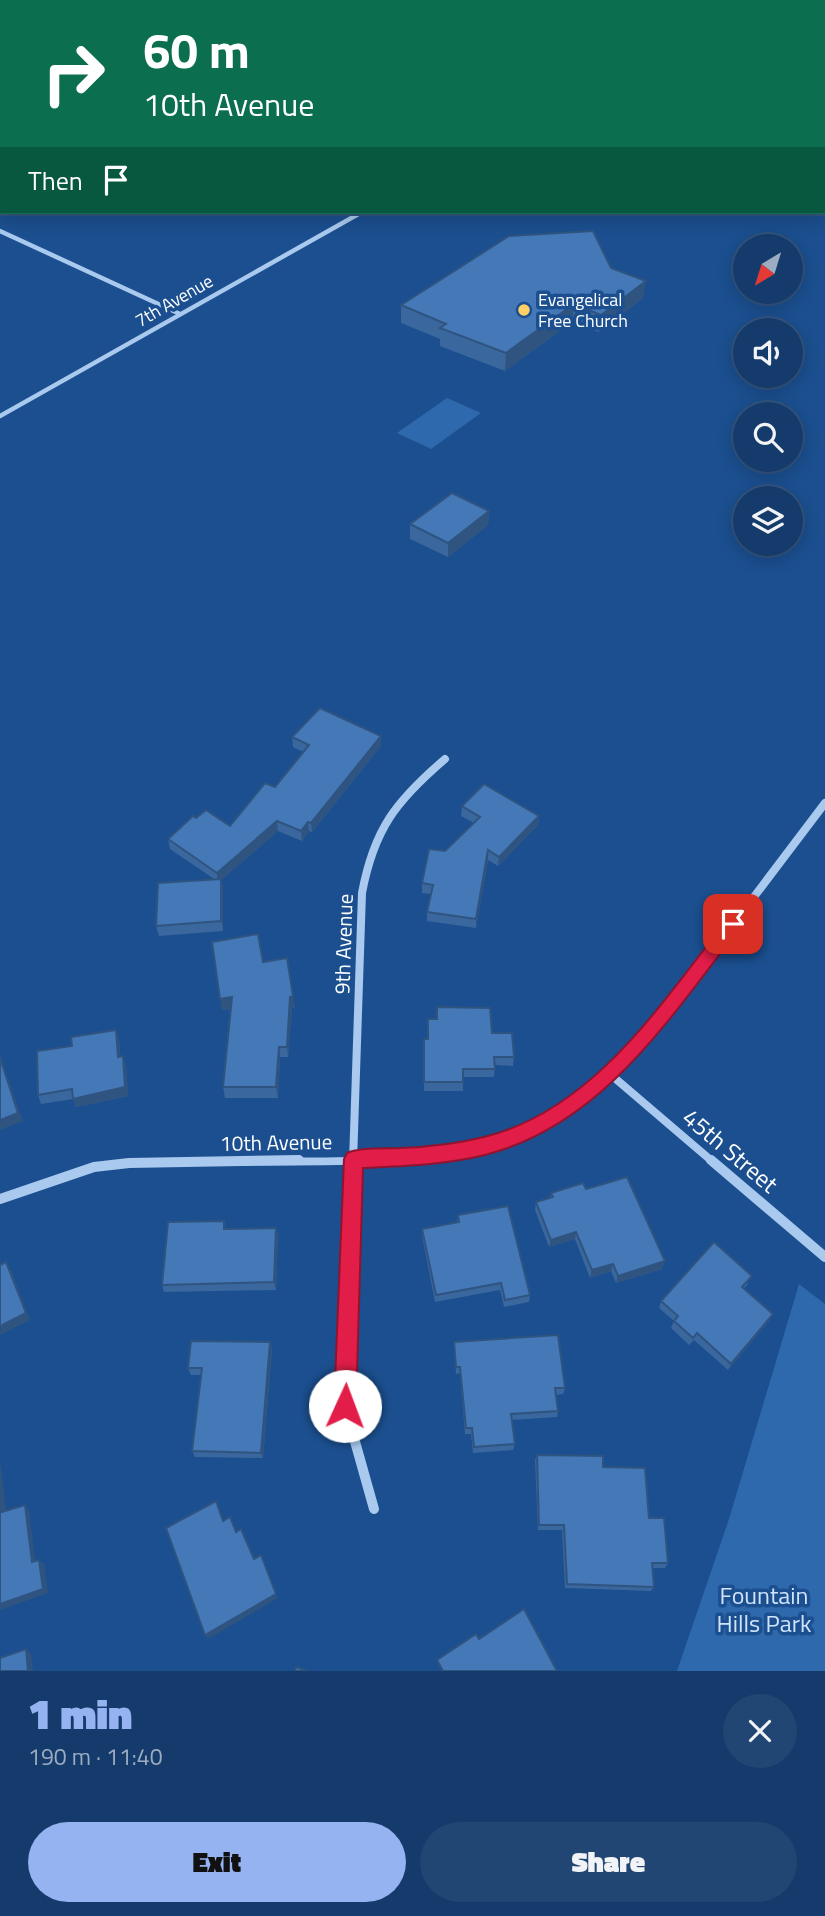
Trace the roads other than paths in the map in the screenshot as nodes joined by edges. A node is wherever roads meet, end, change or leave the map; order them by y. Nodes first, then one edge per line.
1 (358, 214) edge
2 (0, 231) edge
3 (180, 314) junction
4 (0, 416) edge
5 (445, 759) dead end
6 (825, 803) edge
7 (610, 1074) junction
8 (353, 1159) junction
9 (0, 1199) edge
10 (825, 1257) edge
11 (374, 1509) dead end

1 - 3 street, 7th Avenue
2 - 3 street
3 - 4 street, 7th Avenue
5 - 8 street, 9th Avenue
6 - 7 street, 10th Avenue
7 - 8 street, 10th Avenue
7 - 10 street, 45th Street
8 - 9 street, 10th Avenue
8 - 11 street, 9th Avenue

